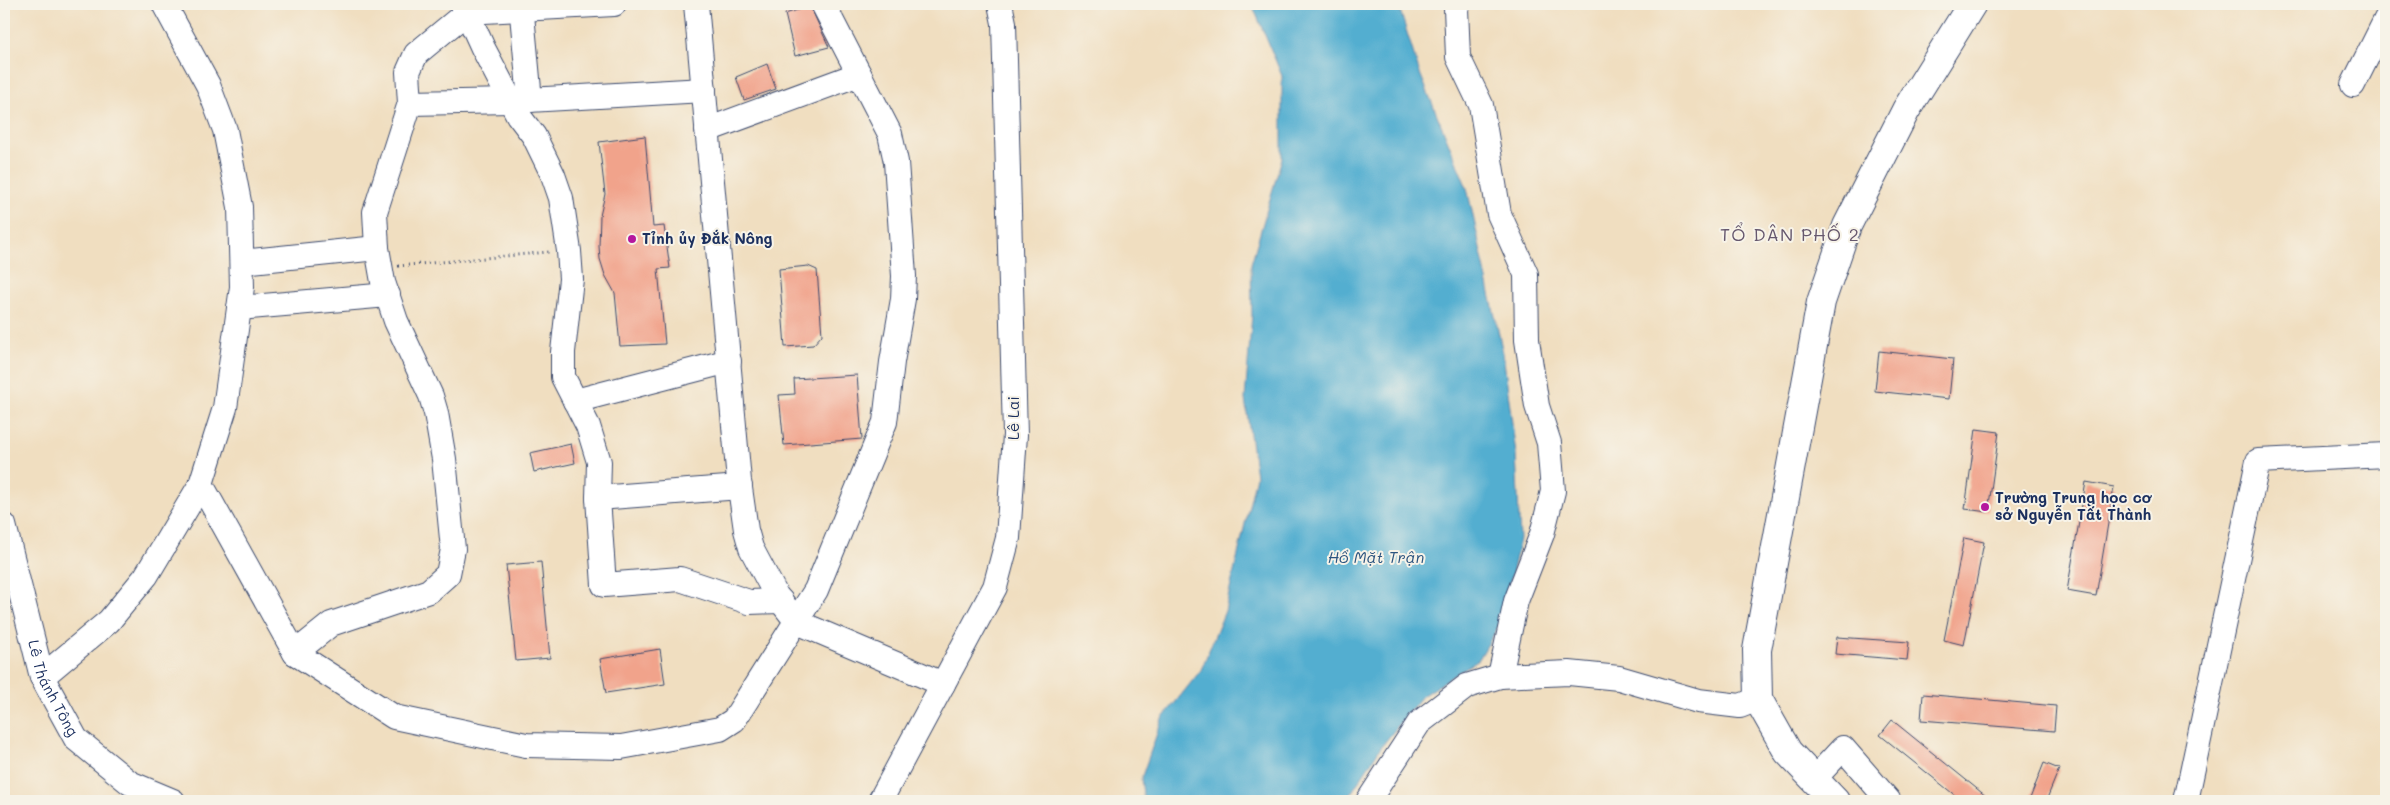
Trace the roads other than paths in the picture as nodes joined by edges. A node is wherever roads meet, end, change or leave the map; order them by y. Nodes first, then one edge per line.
1 (164, 4) edge
2 (604, 4) edge
3 (696, 4) edge
4 (823, 4) edge
5 (1000, 4) edge
6 (1458, 4) edge
7 (1972, 4) edge
8 (521, 6) edge
9 (465, 8) edge
10 (2385, 26) edge
11 (859, 74) junction
12 (2353, 85) dead end
13 (704, 90) junction
14 (520, 100) junction
15 (410, 102) junction
16 (707, 130) junction
17 (378, 258) junction
18 (242, 262) junction
19 (388, 294) junction
20 (239, 308) junction
21 (729, 361) junction
22 (575, 401) junction
23 (2386, 455) edge
24 (201, 484) junction
25 (740, 487) junction
26 (598, 498) junction
27 (4, 525) edge
28 (781, 601) junction
29 (797, 622) junction
30 (295, 653) junction
31 (1500, 676) junction
32 (42, 677) junction
33 (943, 684) junction
34 (1758, 699) junction
35 (1814, 779) junction
36 (173, 801) edge
37 (880, 801) edge
38 (1368, 801) edge
39 (1835, 801) edge
40 (1889, 801) edge
41 (2186, 801) edge

1 - 18 street
2 - 8 street
3 - 13 street
4 - 11 street
5 - 33 street, Lê Lai
6 - 31 street
7 - 34 main road
8 - 9 street
8 - 14 street
9 - 14 street
9 - 15 street
10 - 12 street
11 - 16 street
11 - 29 street
13 - 14 street
13 - 16 street
14 - 15 street
14 - 22 street
15 - 17 street
16 - 21 street
17 - 18 street
17 - 19 street
18 - 20 street
19 - 20 street
19 - 30 street
20 - 24 street
21 - 22 street
21 - 25 street
22 - 26 street
23 - 41 street
24 - 30 street
24 - 32 street
25 - 26 street
25 - 28 street
26 - 28 street
27 - 32 street, Lê Thánh Tông
28 - 29 street
29 - 30 street
29 - 33 street
31 - 34 street
31 - 38 street
32 - 36 street, Lê Thánh Tông
33 - 37 street, Lê Lai
34 - 35 main road
35 - 39 main road
35 - 40 street

